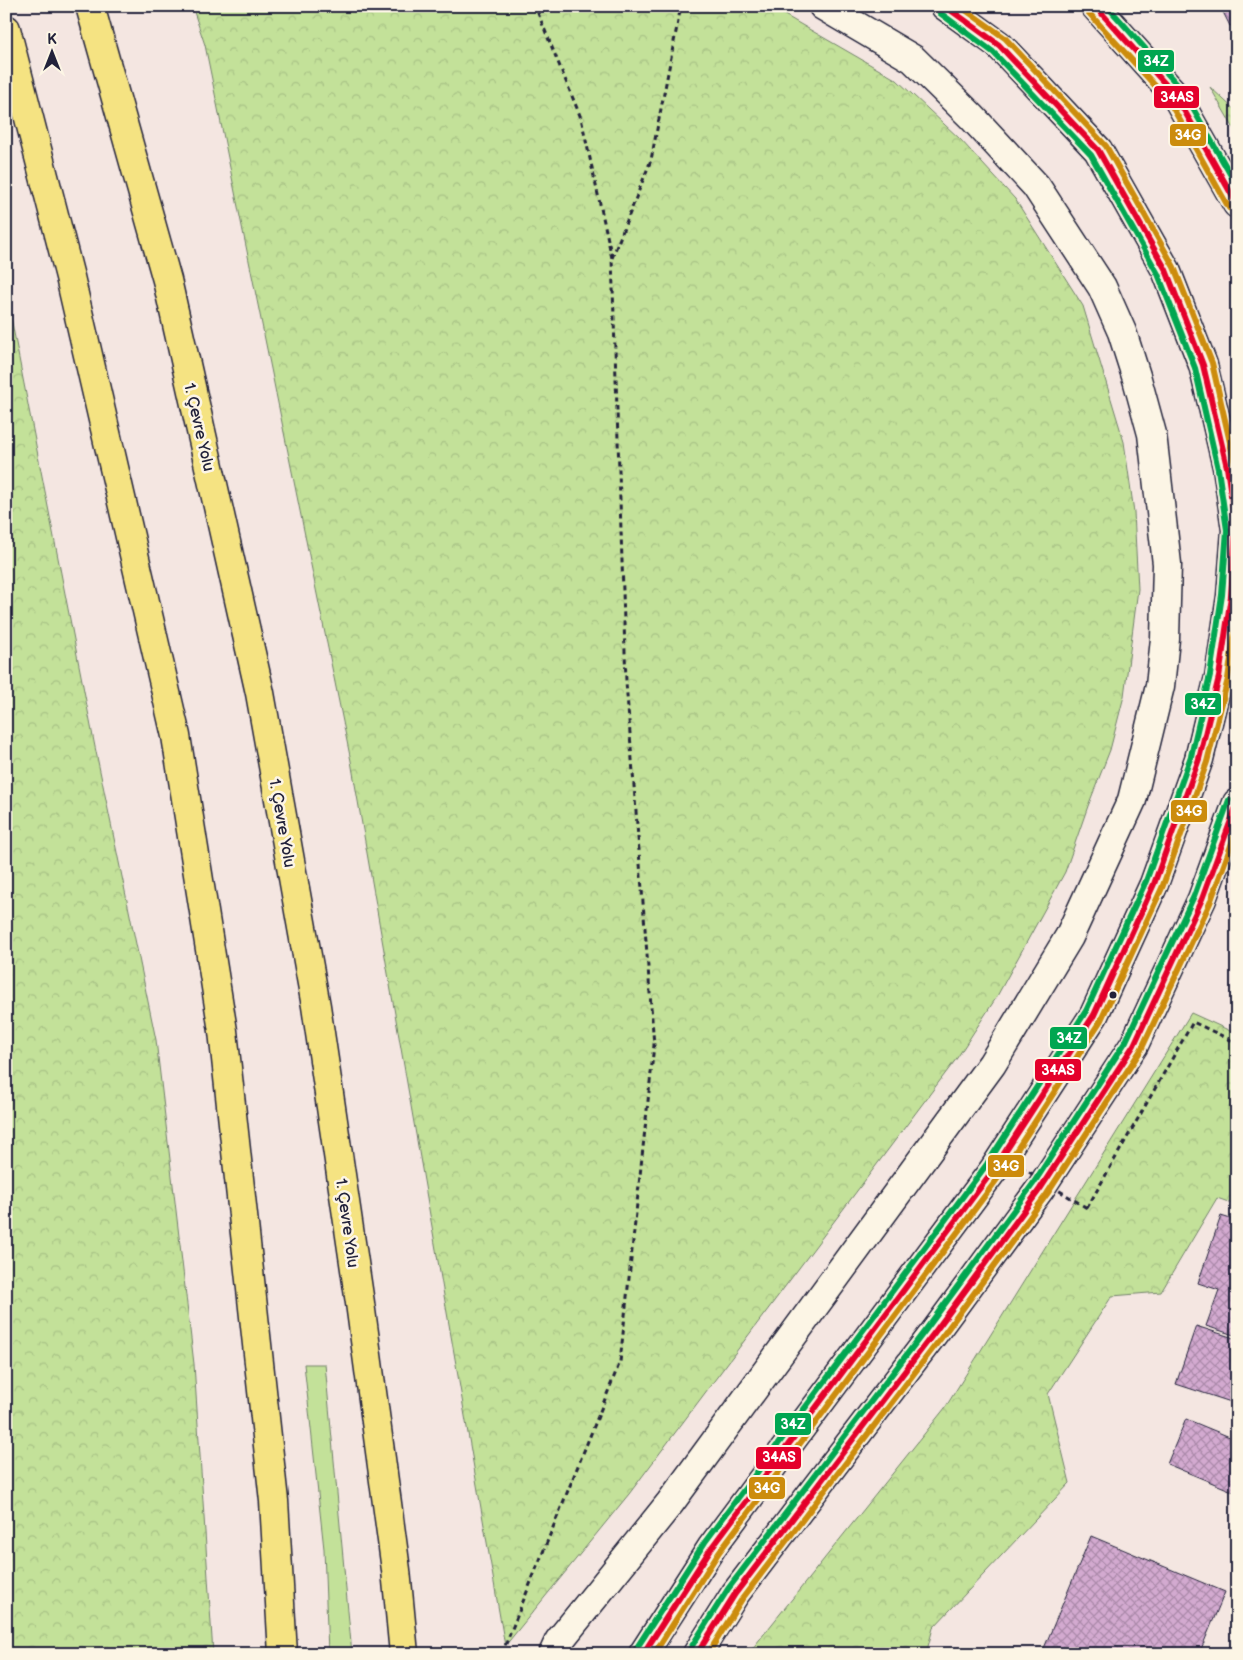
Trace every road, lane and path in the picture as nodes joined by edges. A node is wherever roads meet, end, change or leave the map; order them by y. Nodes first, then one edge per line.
1 (90, 6) edge
2 (536, 6) edge
3 (681, 6) edge
4 (824, 6) edge
5 (945, 6) edge
6 (1094, 6) edge
7 (6, 29) edge
8 (1237, 204) edge
9 (612, 258) junction
10 (1237, 803) edge
11 (1237, 1043) edge
12 (1021, 1167) dead end
13 (283, 1654) edge
14 (404, 1654) edge
15 (504, 1654) edge
16 (552, 1654) edge
17 (643, 1654) edge
18 (696, 1654) edge

1 - 14 highway, 1. Çevre Yolu
2 - 9 path
3 - 9 path
4 - 16 lane
5 - 17 lane
6 - 8 lane
7 - 13 highway
9 - 15 path
10 - 18 lane
11 - 12 path, bridge

